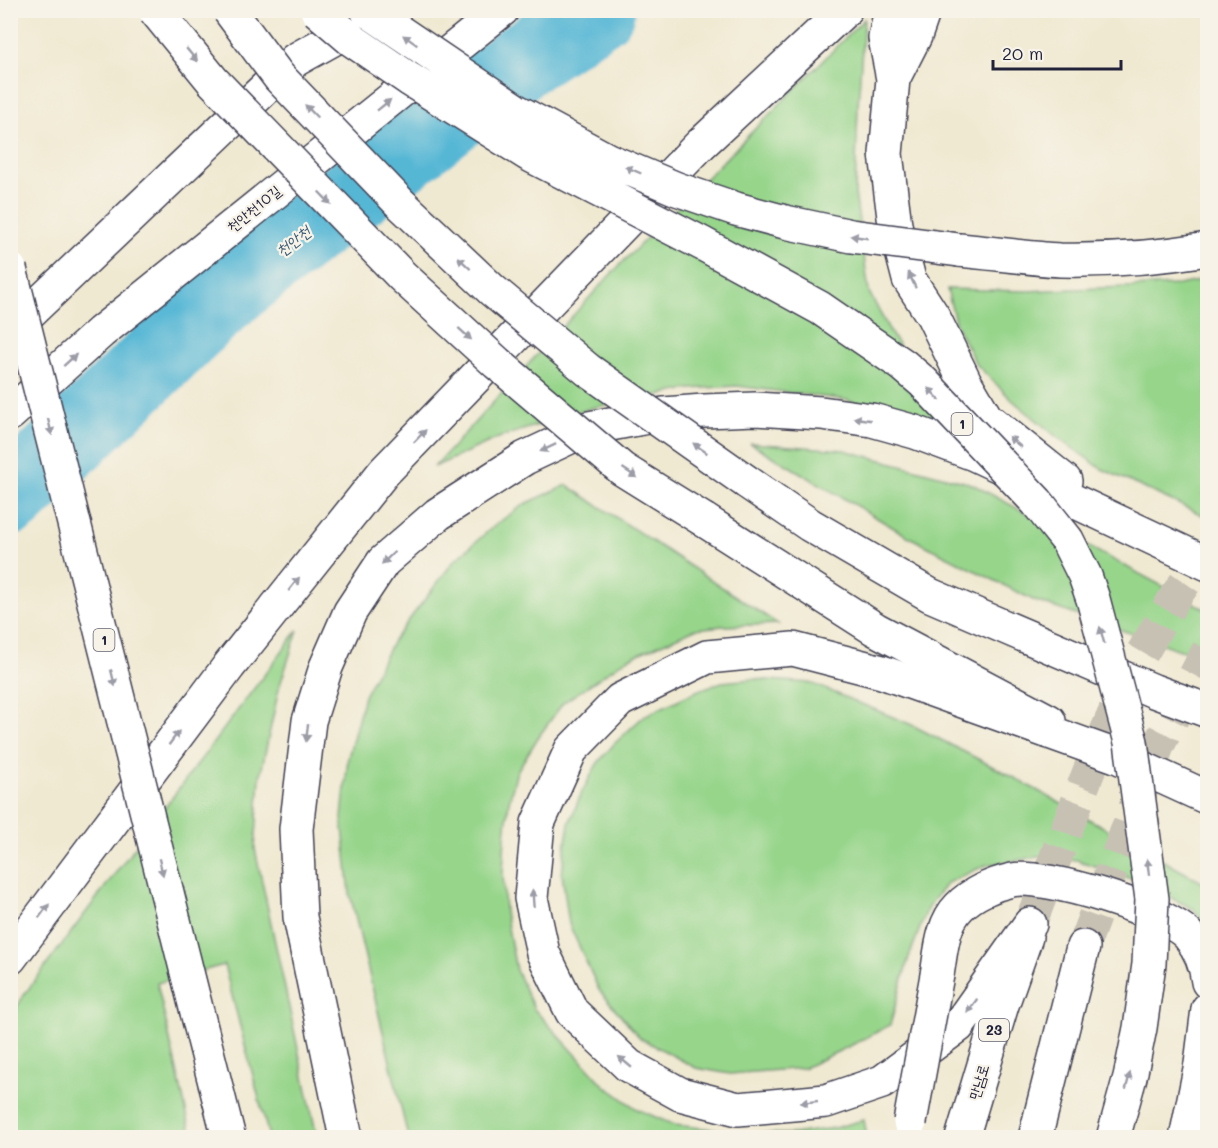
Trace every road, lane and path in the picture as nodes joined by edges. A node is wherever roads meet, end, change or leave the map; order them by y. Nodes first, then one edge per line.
1 (155, 10) edge
2 (229, 10) edge
3 (317, 10) edge
4 (367, 10) edge
5 (390, 10) edge
6 (502, 10) edge
7 (845, 10) edge
8 (891, 10) edge
9 (924, 10) edge
10 (893, 79) junction
11 (1208, 249) edge
12 (10, 269) edge
13 (10, 331) edge
14 (10, 414) edge
15 (1111, 517) junction
16 (1208, 564) edge
17 (1208, 711) edge
18 (1116, 756) junction
19 (1208, 798) edge
20 (1083, 947) tunnel mouth
21 (10, 958) edge
22 (1208, 981) edge
23 (1208, 1008) edge
24 (197, 1012) junction
25 (908, 1130) edge
26 (218, 1137) edge
27 (229, 1137) edge
28 (346, 1137) edge
29 (962, 1137) edge
30 (1035, 1137) edge
31 (1113, 1137) edge
32 (1186, 1137) edge

1 -> 18 main road, bridge
17 -> 2 main road, bridge
31 -> 3 main road, 1, bridge
11 -> 4 main road, bridge
5 - 13 main road
14 -> 6 main road, 천안천10길
21 -> 7 main road
8 - 10 main road
9 - 10 main road
15 -> 10 main road
12 -> 24 main road, 1, bridge
15 - 16 main road
15 -> 28 main road
18 - 19 main road
29 -> 18 main road, 만남로 / 23
20 - 30 main road
22 - 25 main road, bridge
23 - 32 main road
24 - 26 main road
24 - 27 main road, 1

